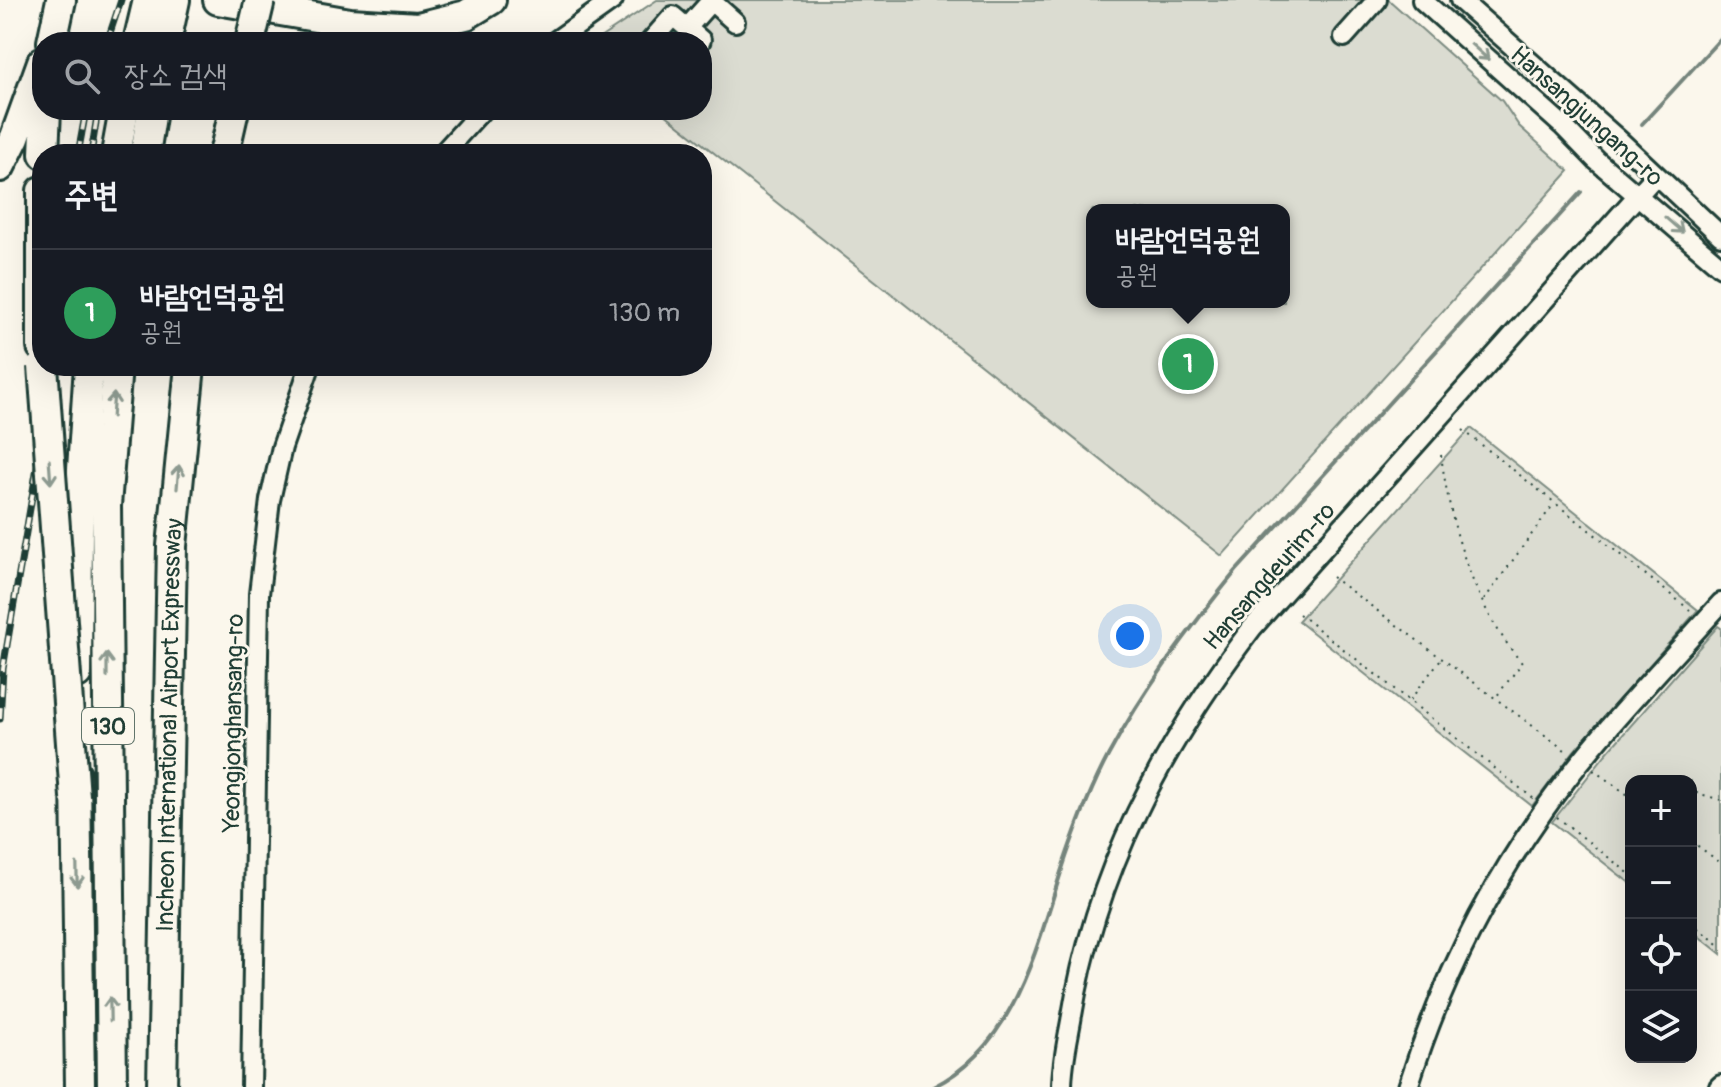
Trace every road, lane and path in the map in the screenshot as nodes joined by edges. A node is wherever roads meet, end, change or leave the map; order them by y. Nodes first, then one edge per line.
1 (61, 0) edge
2 (148, 0) edge
3 (175, 0) edge
4 (218, 0) edge
5 (260, 0) edge
6 (491, 0) edge
7 (613, 0) edge
8 (1377, 0) edge
9 (1422, 0) edge
10 (1460, 0) edge
11 (710, 1) edge
12 (735, 22) dead end
13 (53, 32) edge
14 (140, 32) edge
15 (168, 32) edge
16 (252, 32) edge
17 (568, 32) edge
18 (659, 32) edge
19 (690, 32) edge
20 (694, 32) edge
21 (1344, 37) dead end
22 (32, 90) edge
23 (46, 120) edge
24 (122, 120) edge
25 (150, 120) edge
26 (232, 120) edge
27 (473, 120) edge
28 (44, 144) edge
29 (118, 144) edge
30 (147, 144) edge
31 (226, 144) edge
32 (451, 144) edge
33 (0, 167) edge
34 (1655, 176) junction
35 (1638, 195) junction
36 (1721, 236) edge
37 (1721, 267) edge
38 (44, 376) edge
39 (88, 376) edge
40 (116, 376) edge
41 (189, 376) edge
42 (307, 376) edge
43 (1463, 430) dead end
44 (1441, 455) dead end
45 (1554, 503) junction
46 (1332, 577) dead end
47 (1483, 601) junction
48 (1721, 603) edge
49 (1299, 614) dead end
50 (1695, 614) dead end
51 (1441, 658) junction
52 (1495, 698) junction
53 (1410, 701) junction
54 (1573, 756) dead end
55 (1590, 767) dead end
56 (1625, 793) edge
57 (1697, 793) edge
58 (75, 797) junction
59 (1721, 800) edge
60 (1538, 802) dead end
61 (1553, 814) dead end
62 (1697, 845) edge
63 (1721, 863) edge
64 (1625, 870) edge
65 (1697, 928) edge
66 (1721, 946) edge
67 (80, 1087) edge
68 (112, 1087) edge
69 (162, 1087) edge
70 (251, 1087) edge
71 (1062, 1087) edge
72 (1408, 1087) edge

1 - 13 highway
2 - 14 highway
3 - 15 highway
4 - 6 highway
5 - 16 highway, bridge
7 - 17 street
8 - 21 street
9 -> 35 street, Hansangjungang-ro
10 - 34 street, Hansangjungang-ro
11 - 12 street
11 - 20 street
18 - 19 street
22 - 33 highway
23 - 28 highway
24 - 29 highway
25 - 30 highway
26 - 31 highway
27 - 32 street
34 - 35 street, Hansangdeurim-ro
34 - 36 street, Hansangjungang-ro
35 -> 37 street, Hansangjungang-ro
35 - 71 street, Hansangdeurim-ro
38 -> 58 highway, 130, bridge
39 - 58 highway, 130, bridge
68 -> 40 highway, 130
69 -> 41 highway, Incheon International Airport Expressway / 130
42 - 70 street, Yeongjonghansang-ro
43 - 45 path
44 - 47 path
45 - 47 path
45 - 50 path
46 - 51 path
47 - 52 path
48 - 72 street
49 - 53 path
51 - 52 path
51 - 53 path
52 - 54 path
53 - 60 path
55 - 56 path
57 - 59 path
58 -> 67 highway, 130
61 - 64 path
62 - 63 path
65 - 66 path

